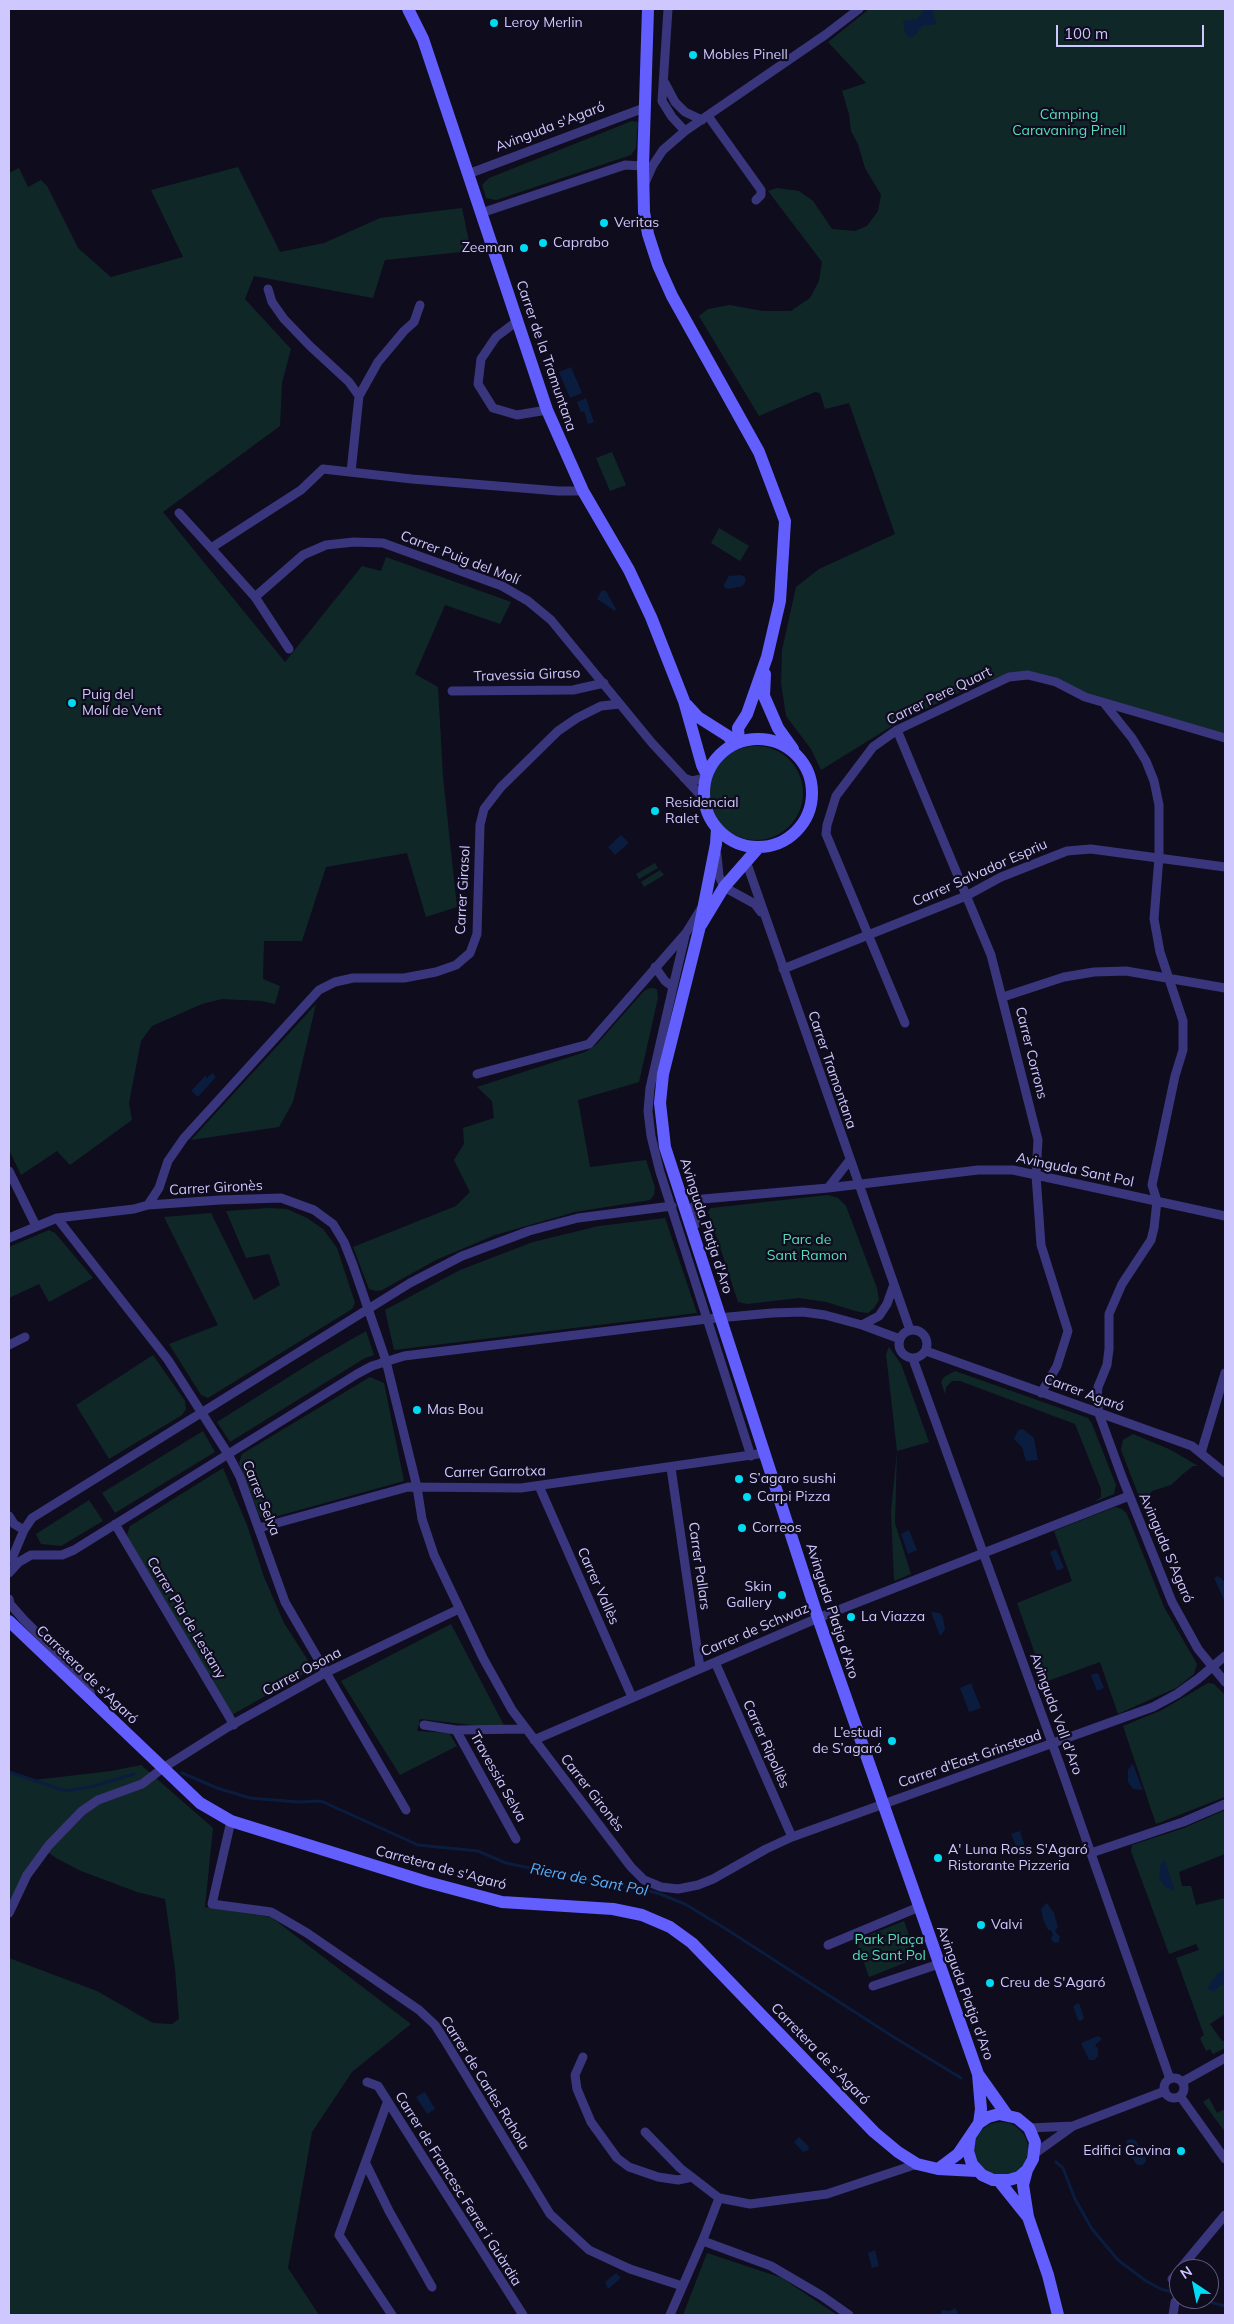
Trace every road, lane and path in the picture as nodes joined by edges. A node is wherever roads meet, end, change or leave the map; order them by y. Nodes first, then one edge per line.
1 (408, 9) edge
2 (648, 9) edge
3 (668, 9) edge
4 (859, 9) edge
5 (645, 71) junction
6 (663, 73) junction
7 (644, 108) junction
8 (705, 118) junction
9 (686, 131) junction
10 (643, 166) junction
11 (468, 174) junction
12 (644, 186) junction
13 (756, 200) dead end
14 (481, 213) junction
15 (268, 289) dead end
16 (420, 305) dead end
17 (516, 322) junction
18 (359, 396) junction
19 (547, 410) junction
20 (351, 472) junction
21 (583, 491) junction
22 (179, 513) dead end
23 (211, 548) junction
24 (255, 597) junction
25 (289, 650) dead end
26 (767, 657) junction
27 (604, 683) junction
28 (452, 691) dead end
29 (684, 701) junction
30 (1104, 703) junction
31 (620, 704) junction
32 (747, 714) junction
33 (716, 728) junction
34 (897, 730) junction
35 (1225, 738) edge
36 (737, 743) junction
37 (795, 754) junction
38 (682, 777) junction
39 (706, 777) junction
40 (704, 799) junction
41 (717, 828) junction
42 (716, 844) junction
43 (759, 847) junction
44 (1159, 857) junction
45 (746, 861) junction
46 (1225, 866) edge
47 (724, 887) junction
48 (739, 895) junction
49 (966, 896) junction
50 (706, 908) junction
51 (765, 917) junction
52 (686, 933) junction
53 (870, 934) junction
54 (655, 967) junction
55 (783, 969) junction
56 (1168, 978) junction
57 (673, 987) junction
58 (1225, 988) edge
59 (1003, 997) junction
60 (905, 1023) dead end
61 (477, 1074) dead end
62 (849, 1161) junction
63 (9, 1171) edge
64 (1036, 1174) junction
65 (857, 1184) junction
66 (828, 1188) junction
67 (1157, 1201) junction
68 (148, 1205) junction
69 (672, 1206) junction
70 (1225, 1216) edge
71 (57, 1218) junction
72 (36, 1226) junction
73 (9, 1238) edge
74 (705, 1273) junction
75 (893, 1287) junction
76 (367, 1308) junction
77 (714, 1318) junction
78 (862, 1325) junction
79 (910, 1330) junction
80 (25, 1337) dead end
81 (900, 1339) junction
82 (9, 1345) edge
83 (926, 1351) junction
84 (913, 1359) junction
85 (386, 1361) junction
86 (1225, 1373) edge
87 (1041, 1393) junction
88 (202, 1412) junction
89 (1099, 1414) junction
90 (765, 1453) junction
91 (228, 1454) junction
92 (1201, 1454) junction
93 (751, 1456) junction
94 (671, 1468) junction
95 (1225, 1474) edge
96 (539, 1486) junction
97 (417, 1487) junction
98 (1130, 1496) junction
99 (9, 1516) edge
100 (115, 1524) junction
101 (259, 1528) junction
102 (24, 1530) junction
103 (984, 1553) junction
104 (9, 1560) edge
105 (9, 1573) edge
106 (9, 1599) edge
107 (459, 1608) junction
108 (818, 1618) junction
109 (9, 1621) edge
110 (1225, 1656) edge
111 (715, 1662) junction
112 (1213, 1667) junction
113 (700, 1668) junction
114 (324, 1673) junction
115 (1225, 1682) edge
116 (632, 1697) junction
117 (92, 1701) junction
118 (234, 1725) junction
119 (424, 1725) dead end
120 (526, 1729) junction
121 (456, 1730) junction
122 (534, 1740) junction
123 (1052, 1745) junction
124 (163, 1768) junction
125 (1225, 1804) edge
126 (882, 1805) junction
127 (406, 1810) dead end
128 (231, 1821) junction
129 (792, 1837) junction
130 (516, 1839) dead end
131 (1091, 1853) junction
132 (919, 1907) junction
133 (9, 1913) edge
134 (828, 1945) dead end
135 (939, 1964) junction
136 (873, 1986) dead end
137 (583, 2057) dead end
138 (1225, 2058) edge
139 (978, 2074) junction
140 (1170, 2079) junction
141 (367, 2082) dead end
142 (1182, 2082) junction
143 (1165, 2091) junction
144 (1180, 2096) junction
145 (387, 2102) junction
146 (1007, 2114) junction
147 (978, 2123) junction
148 (1073, 2126) junction
149 (1029, 2128) junction
150 (645, 2132) dead end
151 (970, 2137) junction
152 (1034, 2154) junction
153 (1225, 2158) edge
154 (366, 2164) junction
155 (916, 2164) junction
156 (938, 2169) junction
157 (1026, 2170) junction
158 (977, 2171) junction
159 (692, 2178) junction
160 (999, 2181) junction
161 (719, 2198) junction
162 (1225, 2215) edge
163 (1028, 2217) junction
164 (703, 2241) junction
165 (1189, 2259) edge
166 (682, 2286) junction
167 (432, 2287) dead end
168 (392, 2315) edge
169 (523, 2315) edge
170 (670, 2315) edge
171 (849, 2315) edge
172 (1058, 2315) edge

1 - 11 main road, Carrer de la Tramuntana
2 - 5 main road
3 - 6 street
4 - 8 street
5 - 6 street
5 - 7 main road
6 - 8 street
6 - 9 street
7 - 10 main road
7 - 11 street, Avinguda s'Agaró
8 - 9 street
8 - 13 street
9 - 12 street
10 - 12 main road
10 - 14 street
11 - 14 main road, Carrer de la Tramuntana
12 - 26 main road
14 - 17 main road, Carrer de la Tramuntana
15 - 18 street
16 - 18 street
17 - 19 main road, Carrer de la Tramuntana
17 - 19 street
18 - 20 street
19 - 21 main road, Carrer de la Tramuntana
20 - 21 street
20 - 23 street
21 - 29 main road, Carrer de la Tramuntana
22 - 23 street
23 - 24 street
24 - 25 street
24 - 27 street, Carrer Puig del Molí
26 - 32 main road
26 - 37 main road
27 - 28 street, Travessia Giraso
27 - 31 street, Carrer Puig del Molí
29 - 33 main road, Carrer de la Tramuntana
29 - 39 main road, Carrer de la Tramuntana
30 - 34 street, Carrer Pere Quart
30 - 35 street, Carrer Pere Quart
30 - 44 street, Avinguda S'Agaró
31 - 38 street, Carrer Puig del Molí
31 - 68 street, Carrer Girasol
32 - 33 main road
32 - 36 main road
33 - 36 main road, Carrer de la Tramuntana
34 - 49 street, Carrer Corrons
34 - 53 street, Carrer Pere Quart
36 - 37 main road
36 - 39 main road
37 - 43 main road
38 - 39 street
38 - 40 street
39 - 40 main road
40 - 41 main road
41 - 42 main road, Avinguda Platja d'Aro
41 - 43 main road
42 - 47 street
42 - 50 main road, Avinguda Platja d'Aro
43 - 45 main road
44 - 46 street, Carrer Salvador Espriu
44 - 49 street, Carrer Salvador Espriu
44 - 56 street, Avinguda S'Agaró
45 - 47 main road
45 - 51 street, Carrer Tramontana
47 - 48 street
47 - 50 main road
48 - 50 street
48 - 51 street
49 - 53 street, Carrer Salvador Espriu
49 - 59 street, Carrer Corrons
50 - 52 street
50 - 74 main road, Avinguda Platja d'Aro
51 - 55 street, Carrer Tramontana
52 - 54 street
52 - 57 street
53 - 55 street, Carrer Salvador Espriu
53 - 60 street, Carrer Pere Quart
54 - 57 street
54 - 61 street
55 - 62 street, Carrer Tramontana
56 - 58 street
56 - 59 street
56 - 67 street, Avinguda S'Agaró
57 - 69 street
59 - 64 street, Carrer Corrons
62 - 65 street, Carrer Tramontana
62 - 66 street
63 - 72 street
64 - 65 street, Avinguda Sant Pol
64 - 67 street, Avinguda Sant Pol
64 - 87 street, Carrer Corrons
65 - 66 street, Avinguda Sant Pol
65 - 75 street, Carrer Tramontana
66 - 74 street, Avinguda Sant Pol
67 - 70 street, Avinguda Sant Pol
67 - 89 street, Avinguda S'Agaró
68 - 71 street, Carrer Gironès
68 - 76 street, Carrer Gironès
69 - 76 street
69 - 77 street
71 - 72 street, Carrer Gironès
71 - 88 street, Carrer Selva
72 - 73 street, Carrer Gironès
74 - 77 main road, Avinguda Platja d'Aro
75 - 78 street
75 - 79 street, Carrer Tramontana
76 - 85 street, Carrer Gironès
76 - 88 street
77 - 78 street
77 - 85 street
77 - 90 main road, Avinguda Platja d'Aro
77 - 93 street
78 - 81 street
79 - 81 street
79 - 83 street
80 - 82 street
81 - 84 street
83 - 84 street
83 - 87 street, Carrer Agaró
84 - 103 street, Avinguda Vall d'Aro
85 - 91 street
85 - 97 street, Carrer Gironès
86 - 92 street
87 - 89 street, Carrer Agaró
88 - 91 street, Carrer Selva
88 - 102 street
89 - 92 street, Carrer Agaró
89 - 98 street, Avinguda S'Agaró
90 - 93 street, Carrer Garrotxa
90 - 108 main road, Avinguda Platja d'Aro
91 - 100 street
91 - 101 street, Carrer Selva
92 - 95 street, Carrer Agaró
93 - 94 street, Carrer Garrotxa
94 - 96 street, Carrer Garrotxa
94 - 113 street, Carrer Pallars
96 - 97 street, Carrer Garrotxa
96 - 116 street, Carrer Vallès
97 - 101 street, Carrer Garrotxa
97 - 107 street, Carrer Gironès
98 - 103 street, Carrer de Schwaz
98 - 112 street, Avinguda S'Agaró
99 - 102 street
100 - 105 street
100 - 118 street, Carrer Pla de Ľestany
101 - 114 street, Carrer Selva
102 - 104 street
103 - 108 street, Carrer de Schwaz
103 - 123 street, Avinguda Vall d'Aro
106 - 117 street
107 - 114 street, Carrer Osona
107 - 120 street, Carrer Gironès
108 - 111 street, Carrer de Schwaz
108 - 126 main road, Avinguda Platja d'Aro
109 - 117 main road, Carretera de s'Agaró
110 - 112 street, Carrer d'East Grinstead
111 - 113 street, Carrer de Schwaz
111 - 129 street, Carrer Ripollès
112 - 115 street, Avinguda S'Agaró
112 - 123 street, Carrer d'East Grinstead
113 - 116 street, Carrer de Schwaz
114 - 118 street, Carrer Osona
114 - 127 street, Carrer Selva
116 - 122 street, Carrer de Schwaz
117 - 124 main road, Carretera de s'Agaró
118 - 124 street, Carrer Osona
119 - 121 street, Travessia Selva
120 - 121 street, Travessia Selva
120 - 122 street, Carrer Gironès
121 - 130 street, Travessia Selva
122 - 129 street, Carrer Gironès
123 - 126 street, Carrer d'East Grinstead
123 - 131 street, Avinguda Vall d'Aro
124 - 128 main road, Carretera de s'Agaró
124 - 133 street, Carrer Osona
125 - 131 street
126 - 129 street, Carrer Gironès
126 - 132 main road, Avinguda Platja d'Aro
128 - 155 main road, Carretera de s'Agaró
128 - 166 street, Carrer de Carles Rahola
131 - 140 street, Avinguda Vall d'Aro
132 - 134 street
132 - 135 main road, Avinguda Platja d'Aro
135 - 136 street
135 - 139 main road, Avinguda Platja d'Aro
137 - 159 street
138 - 142 street
139 - 146 main road
139 - 147 main road, Avinguda Platja d'Aro
140 - 142 street
140 - 143 street
141 - 145 street, Carrer de Francesc Ferrer i Guàrdia
142 - 144 street
143 - 144 street
143 - 148 street
144 - 153 street
145 - 154 street
145 - 169 street, Carrer de Francesc Ferrer i Guàrdia
146 - 147 main road
146 - 149 main road
147 - 151 main road
148 - 149 street
148 - 152 street
149 - 152 main road
150 - 159 street
151 - 156 main road
151 - 158 main road
152 - 157 main road
154 - 167 street
154 - 168 street
155 - 156 main road, Carretera de s'Agaró
155 - 161 street
156 - 158 main road, Carretera de s'Agaró
157 - 160 main road
157 - 163 main road
158 - 160 main road
159 - 161 street
160 - 163 main road
161 - 164 street
162 - 165 street
163 - 172 main road
164 - 166 street
164 - 171 street
166 - 170 street

